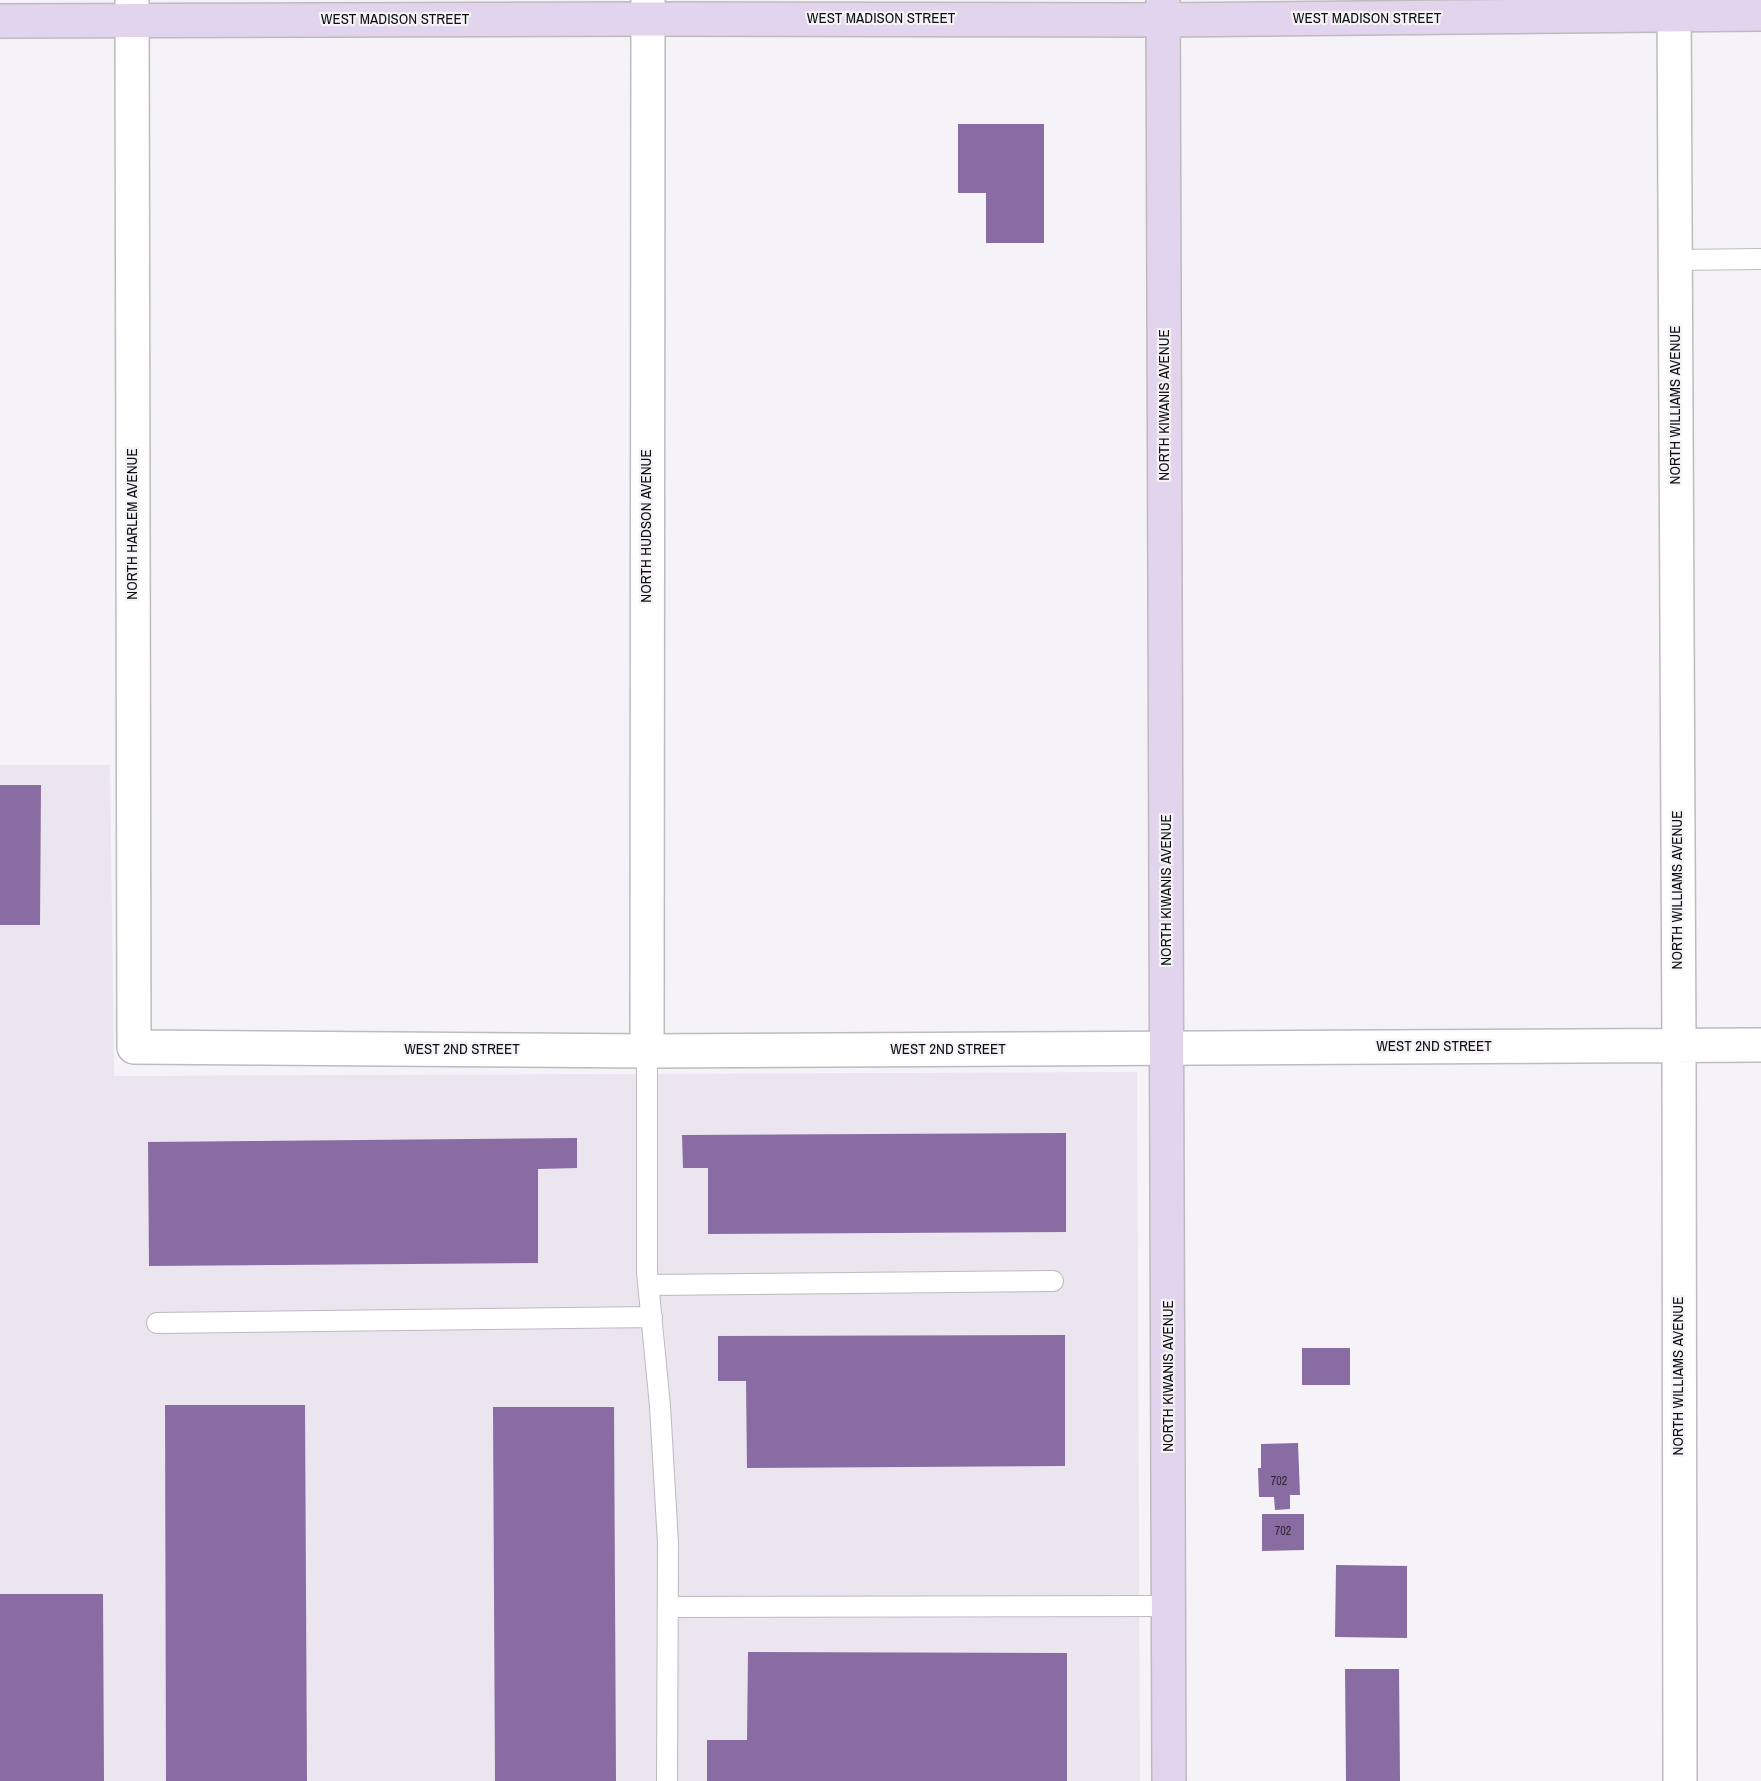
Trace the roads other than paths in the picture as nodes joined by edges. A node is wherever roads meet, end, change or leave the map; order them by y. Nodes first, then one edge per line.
1 (1586, 8) edge
2 (1674, 8) edge
3 (648, 9) edge
4 (1468, 9) edge
5 (132, 10) edge
6 (1164, 10) edge
7 (1761, 14) edge
8 (0, 21) edge
9 (1761, 259) edge
10 (1675, 260) junction
11 (1761, 1045) edge
12 (1679, 1046) junction
13 (134, 1047) joint
14 (1168, 1048) junction
15 (647, 1051) junction
16 (1053, 1281) dead end
17 (649, 1285) junction
18 (652, 1317) junction
19 (157, 1323) dead end
20 (1169, 1606) junction
21 (668, 1607) junction
22 (667, 1781) edge
23 (1169, 1781) edge
24 (1680, 1781) edge

1 - 2 main road, WEST MADISON STREET
1 - 4 main road, WEST MADISON STREET
2 - 7 main road, WEST MADISON STREET
2 - 10 street, NORTH WILLIAMS AVENUE
3 - 5 main road, WEST MADISON STREET
3 - 6 main road, WEST MADISON STREET
3 - 15 street, NORTH HUDSON AVENUE
4 - 6 main road, WEST MADISON STREET
5 - 8 main road, WEST MADISON STREET
5 - 13 street, NORTH HARLEM AVENUE
6 - 14 main road, NORTH KIWANIS AVENUE
9 - 10 lane
10 - 12 street, NORTH WILLIAMS AVENUE
11 - 12 street, WEST 2ND STREET
12 - 14 street, WEST 2ND STREET
12 - 24 street, NORTH WILLIAMS AVENUE
13 - 15 street, WEST 2ND STREET
14 - 15 street, WEST 2ND STREET
14 - 20 main road, NORTH KIWANIS AVENUE
15 - 17 lane
16 - 17 lane
17 - 18 lane
18 - 19 lane
18 - 21 lane
20 - 21 lane
20 - 23 main road, NORTH KIWANIS AVENUE
21 - 22 lane

